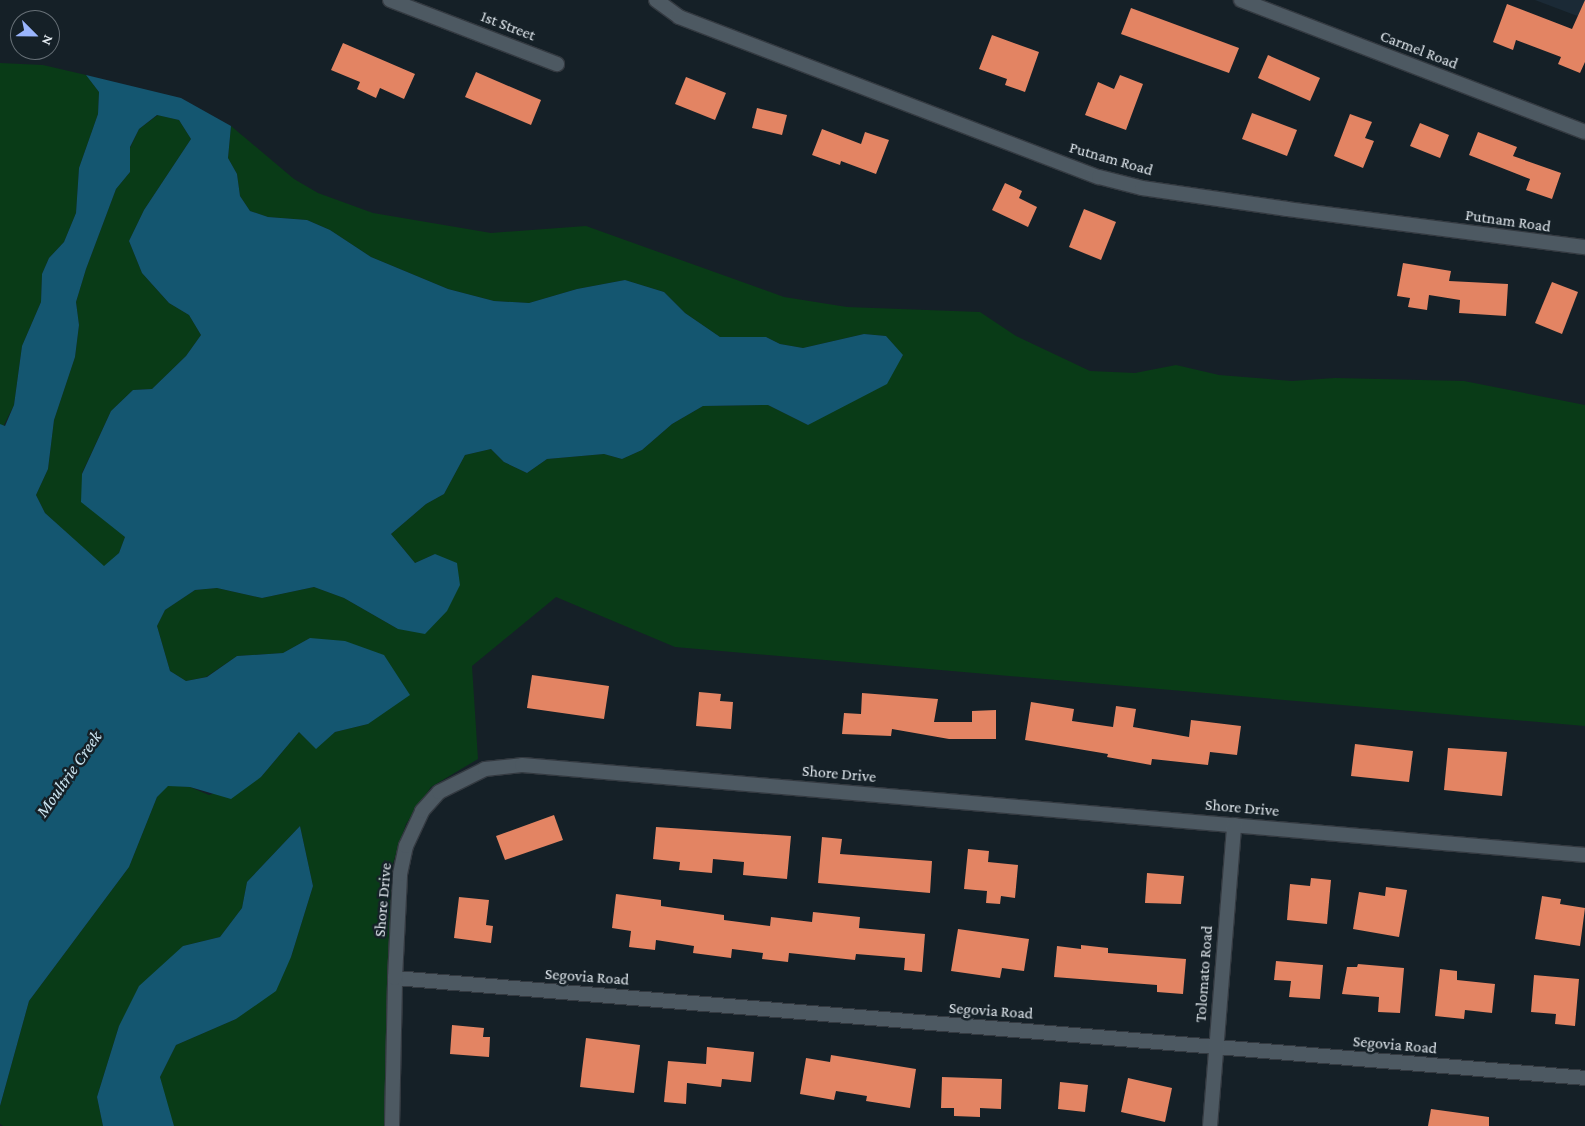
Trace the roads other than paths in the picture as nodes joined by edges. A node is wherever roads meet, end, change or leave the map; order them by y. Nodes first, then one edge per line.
1 (390, 0) edge
2 (656, 0) edge
3 (1241, 0) edge
4 (556, 64) dead end
5 (1585, 132) edge
6 (1585, 247) edge
7 (1234, 825) junction
8 (1585, 855) edge
9 (394, 978) junction
10 (1216, 1046) junction
11 (1585, 1078) edge
12 (392, 1126) edge
13 (1210, 1126) edge

1 - 4 street, 1st Street
2 - 6 street, Putnam Road
3 - 5 street, Carmel Road
7 - 8 street, Shore Drive
7 - 9 street, Shore Drive
7 - 10 street, Tolomato Road
9 - 10 street, Segovia Road
9 - 12 street, Shore Drive
10 - 11 street, Segovia Road
10 - 13 street, Tolomato Road

